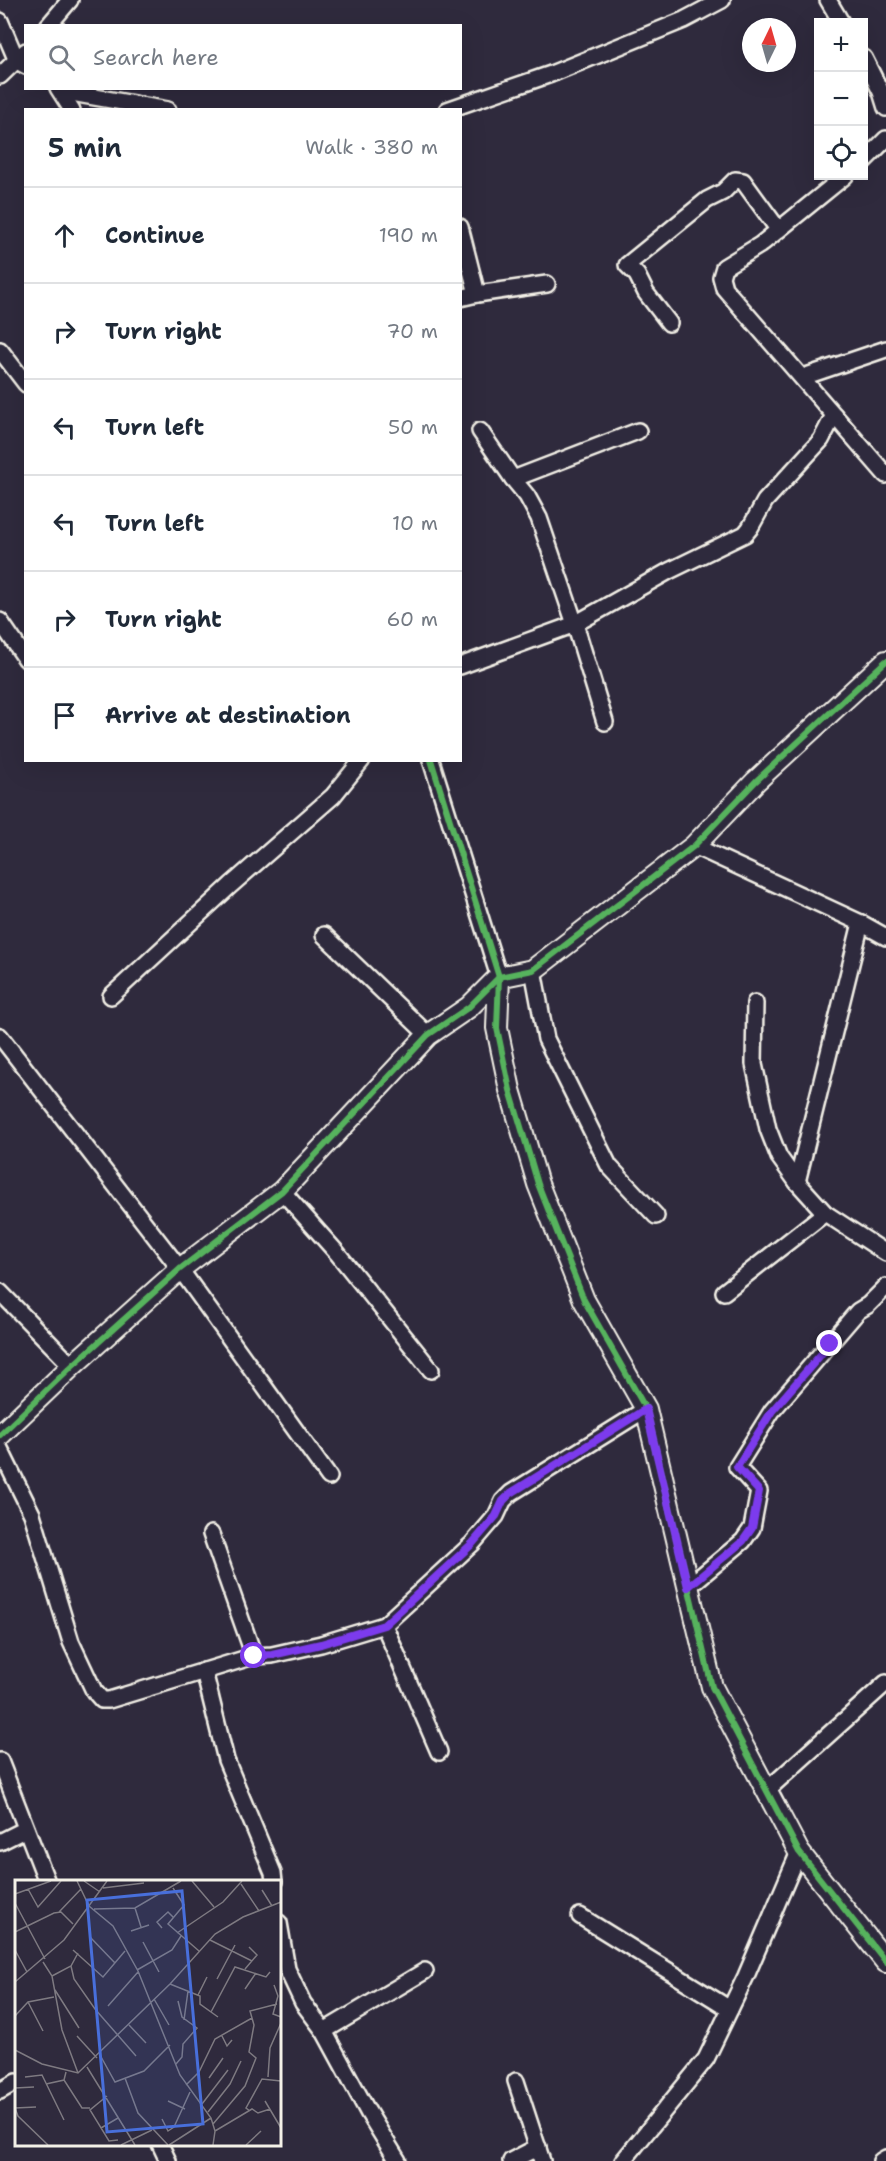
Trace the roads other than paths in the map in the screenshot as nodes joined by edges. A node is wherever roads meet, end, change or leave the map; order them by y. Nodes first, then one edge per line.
1 (70, 0) edge
2 (722, 0) edge
3 (828, 0) edge
4 (839, 18) edge
5 (0, 21) edge
6 (50, 24) edge
7 (23, 59) edge
8 (868, 66) edge
9 (0, 76) edge
10 (61, 90) edge
11 (63, 90) edge
12 (71, 108) edge
13 (157, 108) edge
14 (453, 108) edge
15 (886, 108) edge
16 (886, 139) edge
17 (868, 157) edge
18 (840, 180) edge
19 (778, 229) junction
20 (462, 235) edge
21 (547, 284) dead end
22 (477, 294) junction
23 (462, 298) edge
24 (669, 323) dead end
25 (886, 349) edge
26 (0, 350) edge
27 (802, 377) junction
28 (24, 381) edge
29 (834, 415) junction
30 (480, 431) dead end
31 (638, 431) dead end
32 (886, 475) edge
33 (513, 479) junction
34 (0, 621) edge
35 (575, 624) junction
36 (24, 656) edge
37 (886, 661) edge
38 (462, 665) edge
39 (605, 722) dead end
40 (360, 762) edge
41 (431, 762) edge
42 (694, 846) junction
43 (861, 923) junction
44 (324, 935) dead end
45 (886, 937) edge
46 (533, 970) junction
47 (499, 977) junction
48 (111, 996) dead end
49 (755, 1003) dead end
50 (428, 1035) junction
51 (0, 1036) edge
52 (797, 1182) junction
53 (282, 1191) junction
54 (825, 1213) junction
55 (656, 1216) dead end
56 (886, 1253) edge
57 (180, 1269) junction
58 (886, 1287) edge
59 (0, 1292) edge
60 (724, 1292) dead end
61 (72, 1366) junction
62 (431, 1370) dead end
63 (646, 1409) junction
64 (0, 1436) edge
65 (0, 1449) edge
66 (329, 1477) dead end
67 (211, 1534) dead end
68 (688, 1587) junction
69 (384, 1625) junction
70 (254, 1656) junction
71 (204, 1671) junction
72 (886, 1683) edge
73 (439, 1752) dead end
74 (0, 1761) edge
75 (766, 1791) junction
76 (26, 1829) junction
77 (0, 1842) edge
78 (799, 1852) junction
79 (46, 1880) edge
80 (274, 1880) edge
81 (580, 1916) dead end
82 (280, 1929) edge
83 (886, 1962) edge
84 (425, 1971) dead end
85 (730, 2009) junction
86 (324, 2031) junction
87 (516, 2081) dead end
88 (15, 2083) edge
89 (0, 2091) edge
90 (160, 2146) edge
91 (540, 2154) edge
92 (886, 2158) edge
93 (168, 2161) edge
94 (398, 2161) edge
95 (511, 2161) edge
96 (623, 2161) edge
97 (881, 2161) edge

1 - 6 street
2 - 14 street
3 - 4 street
5 - 7 street
7 - 9 street
8 - 15 street
10 - 12 street
11 - 13 street
16 - 17 street
18 - 19 street
19 - 24 street
19 - 27 street
20 - 22 street
21 - 22 street
22 - 23 street
25 - 27 street
26 - 28 street
27 - 29 street
29 - 32 street
29 - 35 street
30 - 33 street
31 - 33 street
33 - 35 street
34 - 36 street
35 - 38 street
35 - 39 street
37 - 42 street
40 - 48 street
41 - 47 street
42 - 43 street
42 - 46 street
43 - 45 street
43 - 52 street
44 - 50 street
46 - 47 street
46 - 55 street
47 - 50 street
47 - 63 street
49 - 52 street
50 - 53 street
51 - 57 street
52 - 54 street
53 - 57 street
53 - 62 street
54 - 56 street
54 - 60 street
57 - 61 street
57 - 66 street
58 - 68 street
59 - 61 street
61 - 64 street
63 - 68 street
63 - 69 street
65 - 71 street
67 - 70 street
68 - 75 street
69 - 70 street
69 - 73 street
70 - 71 street
71 - 80 street
72 - 75 street
74 - 76 street
75 - 78 street
76 - 77 street
76 - 79 street
78 - 83 street
78 - 85 street
81 - 85 street
82 - 86 street
84 - 86 street
85 - 96 street
86 - 94 street
87 - 91 street
88 - 89 street
90 - 93 street
91 - 95 street
92 - 97 street

